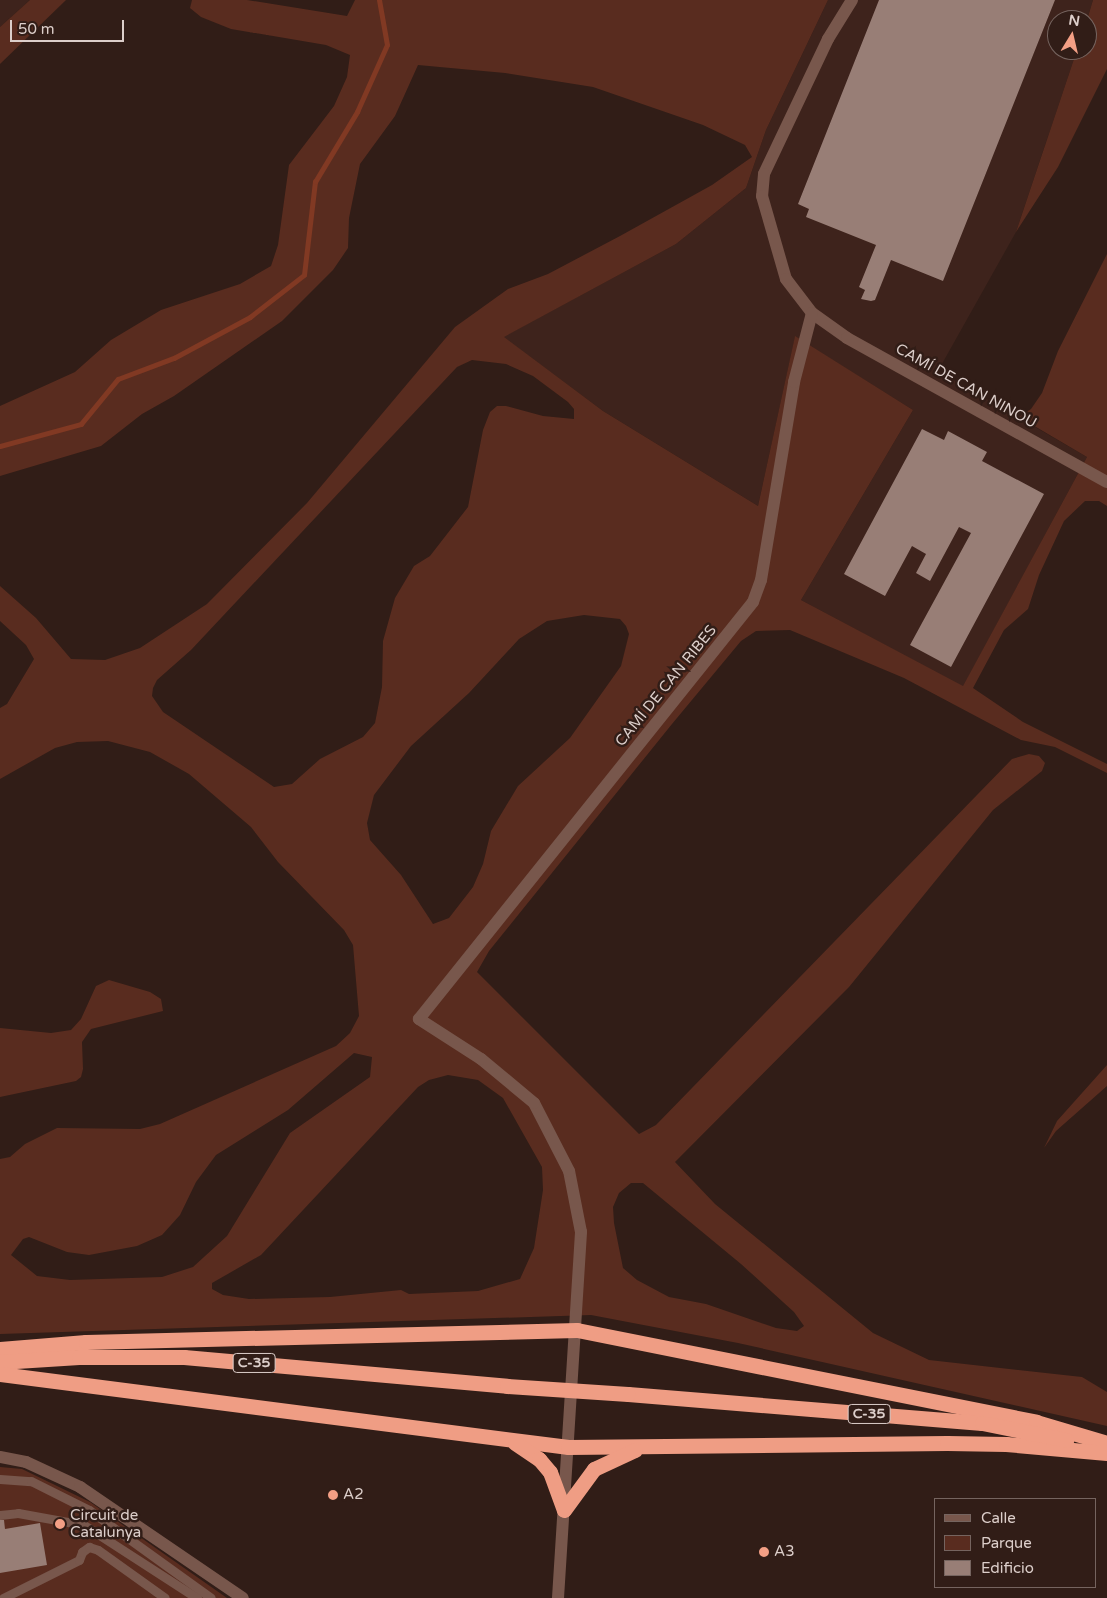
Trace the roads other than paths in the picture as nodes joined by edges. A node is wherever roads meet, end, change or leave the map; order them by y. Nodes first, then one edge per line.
1 (852, 0) edge
2 (812, 313) junction
3 (1107, 482) edge
4 (577, 1330) junction
5 (0, 1349) edge
6 (0, 1362) edge
7 (0, 1374) edge
8 (507, 1439) junction
9 (1107, 1443) edge
10 (648, 1446) junction
11 (568, 1447) junction
12 (1107, 1448) edge
13 (1107, 1453) edge
14 (0, 1457) edge
15 (0, 1479) edge
16 (564, 1510) junction
17 (0, 1515) edge
18 (3, 1598) edge
19 (165, 1598) edge
20 (197, 1598) edge
21 (211, 1598) edge
22 (243, 1598) edge
23 (558, 1598) edge

1 - 2 street, CAMÍ DE CAN NINOU
2 - 3 street, CAMÍ DE CAN NINOU
2 - 4 street, CAMÍ DE CAN RIBES
4 - 5 highway
4 - 9 highway
4 - 11 street
6 - 12 highway, C-35, bridge
7 - 8 highway
8 - 11 highway
8 - 16 highway
10 - 11 highway
10 - 13 highway
10 - 16 highway
11 - 16 street
14 - 22 street
15 - 21 lane
16 - 23 street
17 - 20 lane
18 - 19 lane

